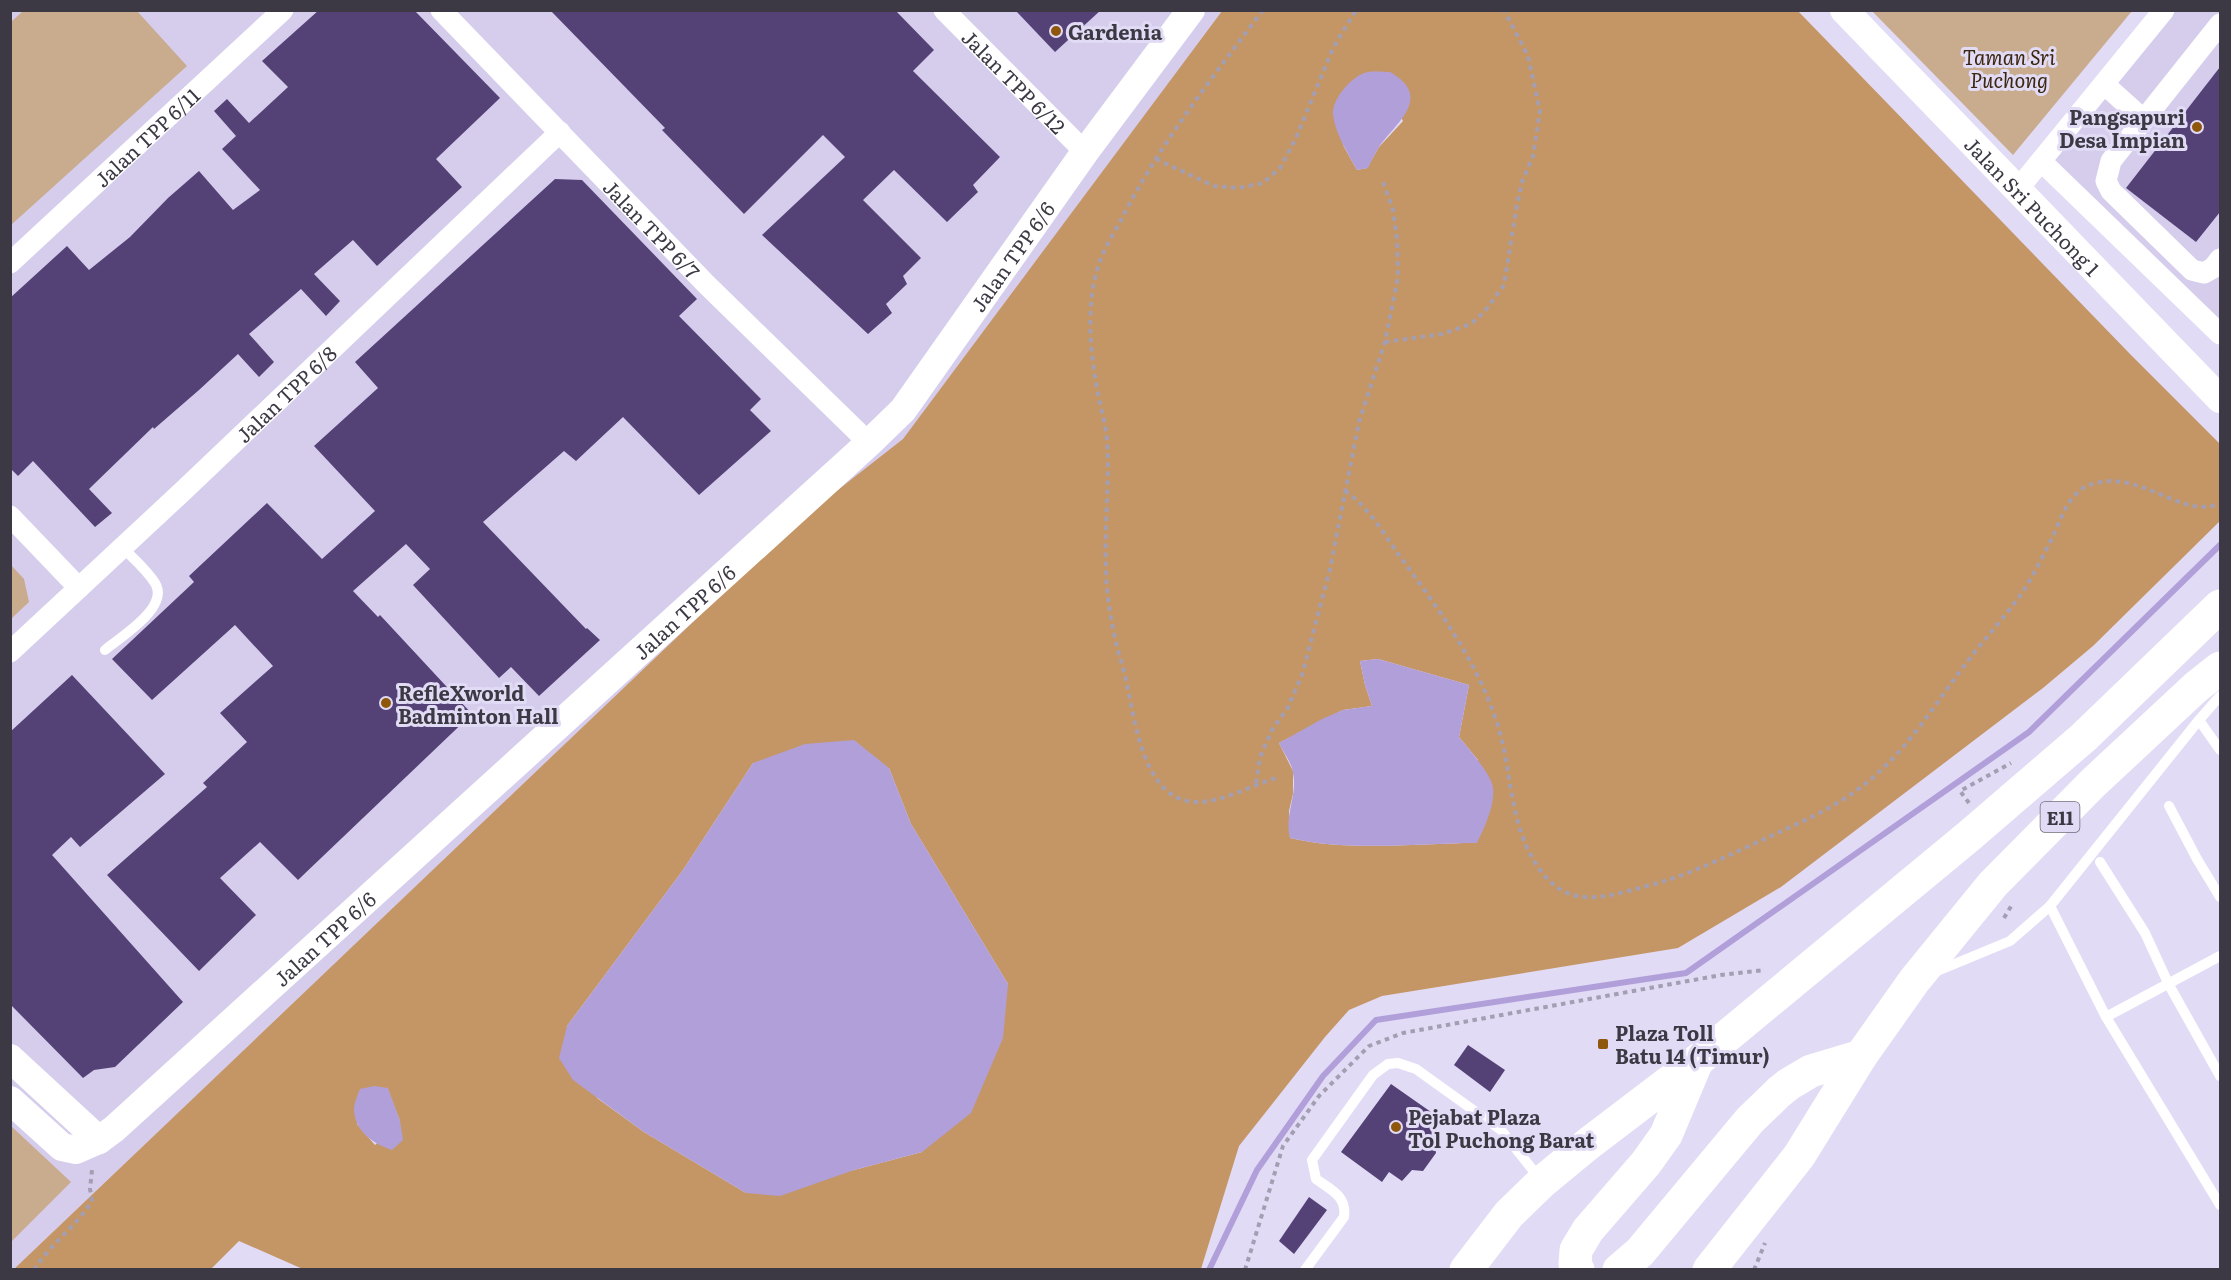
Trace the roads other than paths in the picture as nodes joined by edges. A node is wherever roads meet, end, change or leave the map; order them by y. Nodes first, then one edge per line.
1 (283, 10) edge
2 (441, 10) edge
3 (944, 10) edge
4 (1191, 10) edge
5 (1844, 10) edge
6 (2164, 10) edge
7 (2220, 24) edge
8 (2104, 84) junction
9 (2144, 120) junction
10 (560, 132) junction
11 (1085, 152) junction
12 (2042, 161) junction
13 (2018, 189) junction
14 (2220, 259) edge
15 (10, 263) edge
16 (2204, 273) junction
17 (2184, 299) junction
18 (2219, 329) edge
19 (2220, 399) edge
20 (869, 443) junction
21 (10, 516) edge
22 (123, 548) junction
23 (79, 588) junction
24 (2220, 606) edge
25 (105, 650) dead end
26 (10, 652) edge
27 (2220, 668) edge
28 (2220, 696) edge
29 (2199, 720) junction
30 (2220, 750) edge
31 (2169, 806) dead end
32 (2100, 862) dead end
33 (2220, 897) edge
34 (2050, 906) junction
35 (2220, 956) edge
36 (1914, 981) junction
37 (2169, 986) junction
38 (2106, 1017) junction
39 (1861, 1056) junction
40 (10, 1058) edge
41 (1697, 1061) junction
42 (2220, 1076) edge
43 (10, 1100) edge
44 (97, 1152) junction
45 (1542, 1182) junction
46 (2220, 1205) edge
47 (1305, 1269) edge
48 (1466, 1269) edge
49 (1578, 1269) edge
50 (1619, 1269) edge
51 (1709, 1269) edge

1 - 15 street, Jalan TPP 6/11
2 - 10 street, Jalan TPP 6/7
3 - 11 street, Jalan TPP 6/12
4 - 11 street, Jalan TPP 6/6
5 - 13 street, Jalan Sri Puchong 1
6 - 8 street
7 - 9 street
8 - 9 street
8 - 12 street
9 - 16 street
10 - 20 street, Jalan TPP 6/7
10 - 22 street, Jalan TPP 6/8
11 - 20 street, Jalan TPP 6/6
12 - 13 street
12 - 17 street
13 - 19 street, Jalan Sri Puchong 1
14 - 16 street
16 - 17 street
17 - 18 street
20 - 44 street, Jalan TPP 6/6
21 - 23 street
22 - 23 street, Jalan TPP 6/8
22 - 25 lane
23 - 26 street, Jalan TPP 6/8
24 - 41 highway, E11
27 - 36 highway, E11
28 - 29 lane
29 - 30 lane
29 - 34 lane
31 - 33 lane
32 - 37 lane
34 - 36 lane
34 - 38 lane
35 - 37 lane
36 - 39 highway, E11
37 - 38 lane
37 - 42 lane
38 - 46 lane
39 - 50 highway
39 - 51 highway, E11
40 - 44 street
41 - 45 highway, E11
41 - 49 highway
43 - 44 street
45 - 47 lane
45 - 48 highway, E11

